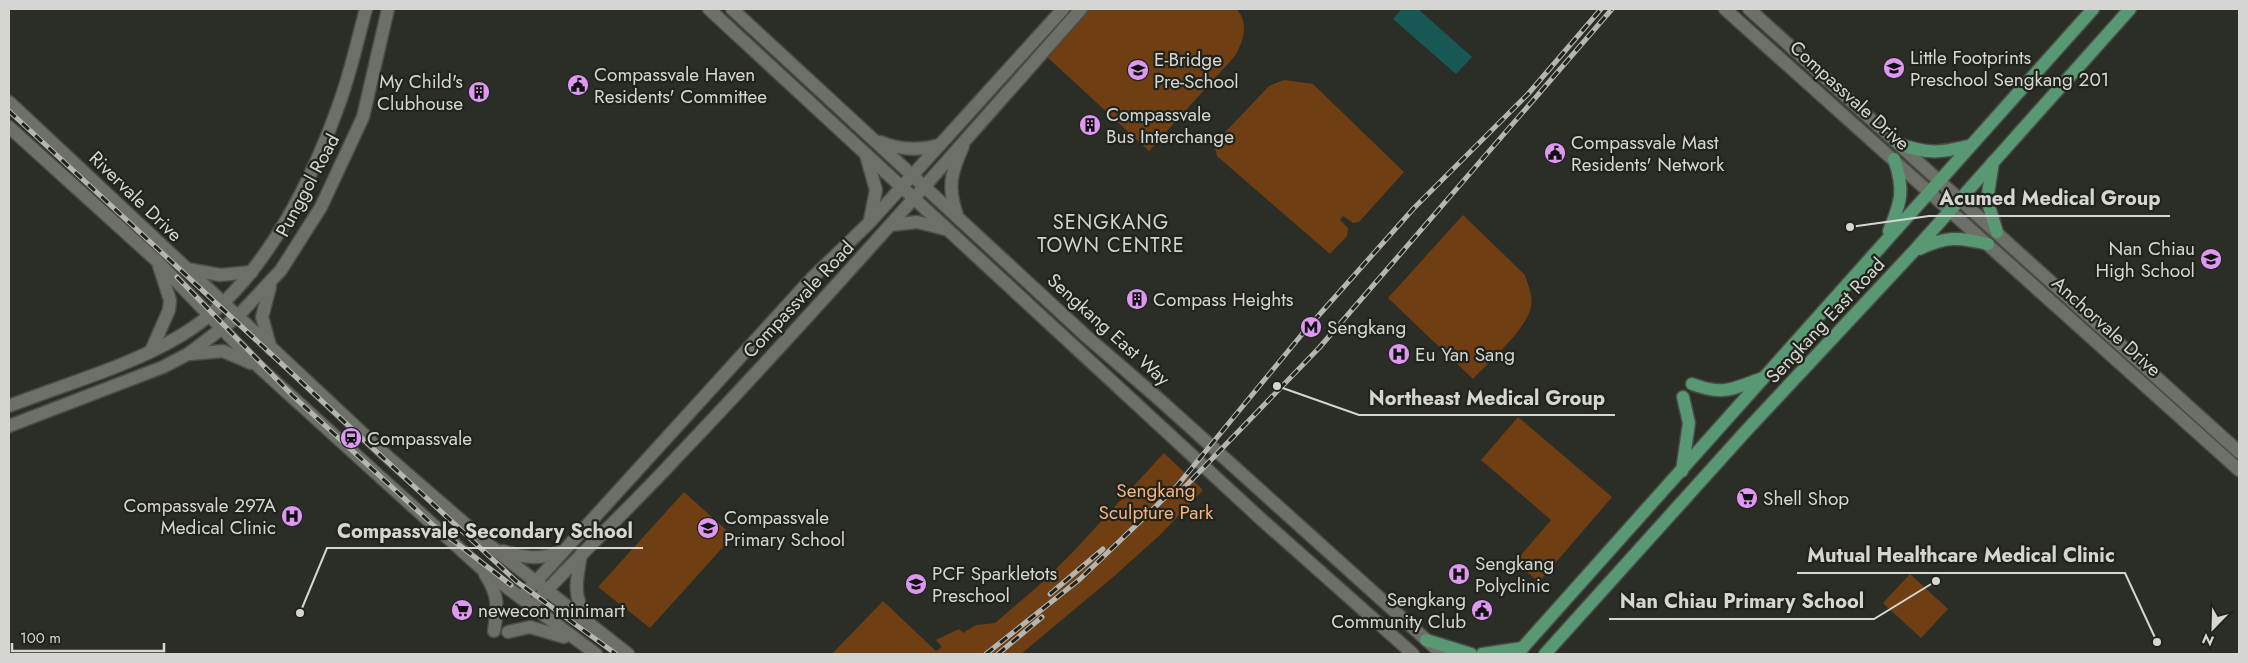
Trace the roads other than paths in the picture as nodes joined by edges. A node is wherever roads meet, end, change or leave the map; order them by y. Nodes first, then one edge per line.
1 (366, 9) edge
2 (388, 9) edge
3 (709, 9) edge
4 (732, 9) edge
5 (1063, 9) edge
6 (1081, 9) edge
7 (1725, 9) edge
8 (1750, 9) edge
9 (2092, 9) edge
10 (2130, 9) edge
11 (9, 102) edge
12 (9, 127) edge
13 (968, 135) junction
14 (871, 139) junction
15 (1899, 144) junction
16 (940, 145) junction
17 (1968, 146) junction
18 (864, 150) junction
19 (1894, 159) junction
20 (1993, 162) junction
21 (912, 175) junction
22 (1940, 181) junction
23 (902, 186) junction
24 (924, 187) junction
25 (1930, 192) junction
26 (915, 198) junction
27 (1959, 199) junction
28 (1950, 210) junction
29 (956, 215) junction
30 (870, 222) junction
31 (891, 225) junction
32 (948, 229) junction
33 (1997, 232) junction
34 (1887, 238) junction
35 (1988, 244) junction
36 (1914, 251) junction
37 (157, 261) junction
38 (184, 268) junction
39 (281, 270) junction
40 (252, 272) junction
41 (221, 303) junction
42 (209, 316) junction
43 (237, 317) junction
44 (224, 329) junction
45 (151, 351) junction
46 (272, 351) junction
47 (188, 354) junction
48 (259, 367) junction
49 (1764, 378) junction
50 (1692, 384) dead end
51 (1683, 397) dead end
52 (9, 406) edge
53 (9, 426) edge
54 (2239, 452) edge
55 (2239, 470) edge
56 (1682, 471) junction
57 (493, 548) junction
58 (563, 551) junction
59 (581, 554) junction
60 (481, 568) junction
61 (536, 582) junction
62 (547, 590) junction
63 (521, 598) junction
64 (532, 606) junction
65 (586, 621) junction
66 (494, 631) dead end
67 (508, 632) dead end
68 (1426, 640) junction
69 (582, 645) junction
70 (1520, 651) edge
71 (596, 654) edge
72 (628, 654) edge
73 (1413, 654) edge
74 (1442, 654) edge
75 (1471, 654) edge
76 (1482, 654) edge
77 (1545, 654) edge

1 - 40 street, Punggol Road
2 - 39 street, Punggol Road
3 - 18 street, Sengkang East Way
4 - 14 street, Sengkang East Way
5 - 16 street, Compassvale Road
6 - 13 street, Compassvale Road
7 - 19 street, Compassvale Drive
8 - 15 street, Compassvale Drive
9 - 17 main road, Sengkang East Road
10 - 20 main road, Sengkang East Road
11 - 38 street, Rivervale Drive
12 - 37 street, Rivervale Drive
13 - 24 street, Compassvale Road
13 - 29 street
14 - 16 street
14 - 21 street, Sengkang East Way
15 - 17 main road
15 - 22 street, Compassvale Drive
16 - 21 street, Compassvale Road
17 - 22 main road, Sengkang East Road
18 - 23 street, Sengkang East Way
18 - 30 street
19 - 25 street, Compassvale Drive
19 - 34 main road
20 - 27 main road, Sengkang East Road
20 - 33 main road
21 - 23 street, Compassvale Road
21 - 24 street, Sengkang East Way
22 - 25 main road, Sengkang East Road
22 - 27 street, Compassvale Drive
23 - 26 street, Sengkang East Way
23 - 30 street, Compassvale Road
24 - 26 street, Compassvale Road
24 - 29 street, Sengkang East Way
25 - 28 street, Compassvale Drive
25 - 34 main road, Sengkang East Road
26 - 31 street, Compassvale Road
26 - 32 street, Sengkang East Way
27 - 28 main road, Sengkang East Road
27 - 33 street, Anchorvale Drive
28 - 35 street, Anchorvale Drive
28 - 36 main road, Sengkang East Road
29 - 68 street, Sengkang East Way
30 - 58 street, Compassvale Road
31 - 32 street
31 - 59 street, Compassvale Road
32 - 73 street, Sengkang East Way
33 - 54 street, Anchorvale Drive
34 - 49 main road, Sengkang East Road
35 - 36 main road
35 - 55 street, Anchorvale Drive
36 - 77 main road, Sengkang East Road
37 - 42 street, Rivervale Drive
37 - 45 street
38 - 40 street
38 - 41 street, Rivervale Drive
39 - 43 street, Punggol Road
39 - 46 street
40 - 41 street, Punggol Road
41 - 42 street, Punggol Road
41 - 43 street, Rivervale Drive
42 - 44 street, Rivervale Drive
42 - 45 street, Punggol Road
43 - 44 street, Punggol Road
43 - 46 street, Rivervale Drive
44 - 47 street, Punggol Road
44 - 48 street, Rivervale Drive
45 - 52 street, Punggol Road
46 - 57 street, Rivervale Drive
47 - 48 street
47 - 53 street, Punggol Road
48 - 60 street
49 - 50 main road
49 - 56 main road, Sengkang East Road
51 - 56 main road
56 - 70 main road, Sengkang East Road
57 - 58 street
57 - 61 street, Rivervale Drive
58 - 61 street, Compassvale Road
59 - 62 street, Compassvale Road
59 - 65 street
60 - 63 street
60 - 66 street
61 - 62 street, Rivervale Drive
61 - 63 street, Compassvale Road
62 - 64 street, Compassvale Road
62 - 65 street, Rivervale Drive
63 - 64 street
64 - 69 street
65 - 72 street, Rivervale Drive
67 - 69 street
68 - 74 street, Sengkang East Way
68 - 75 main road
69 - 71 street
70 - 76 main road

